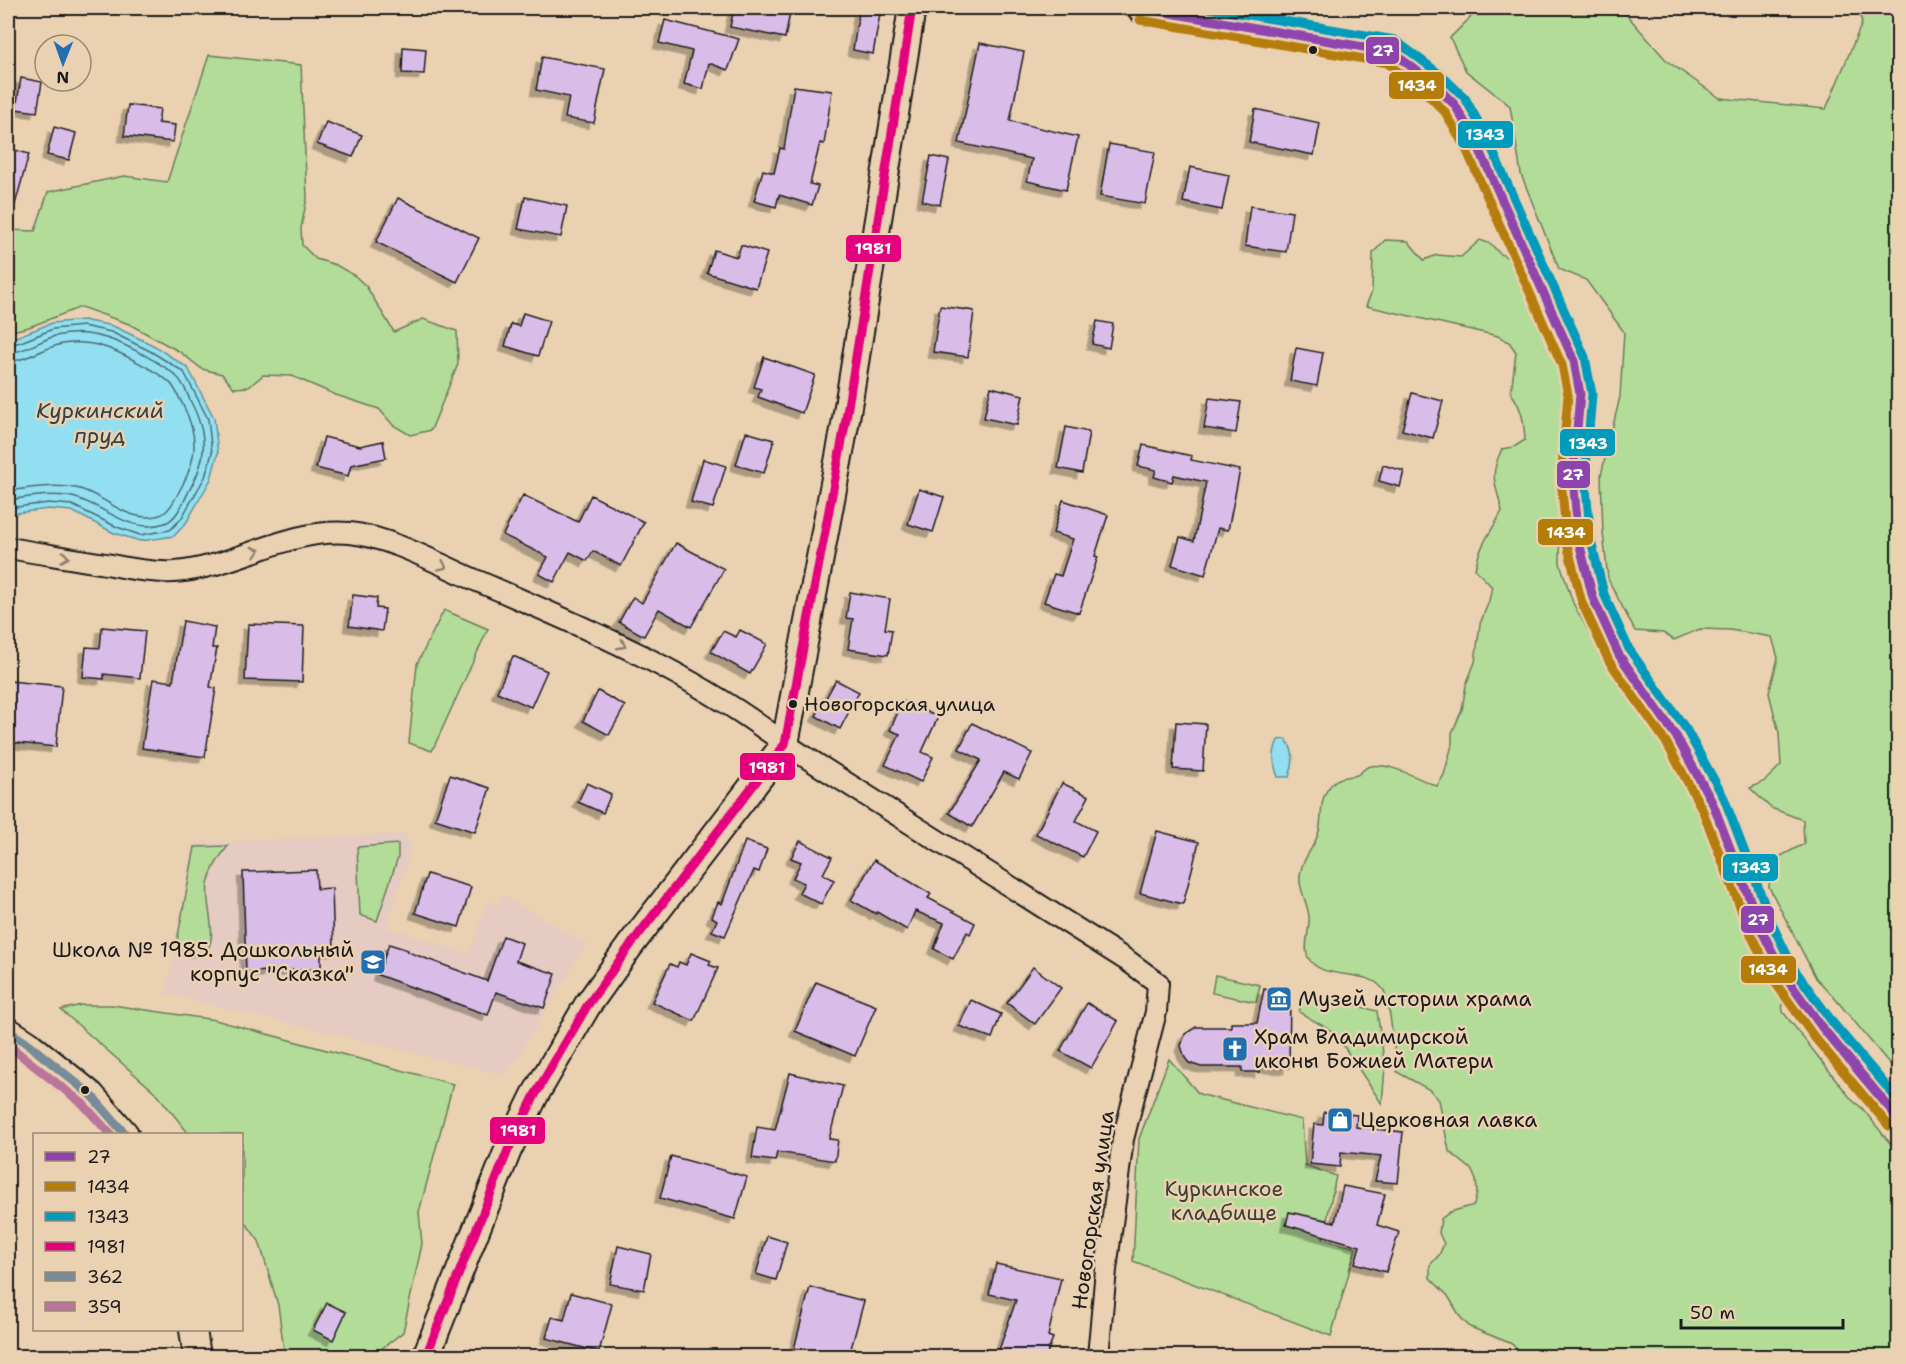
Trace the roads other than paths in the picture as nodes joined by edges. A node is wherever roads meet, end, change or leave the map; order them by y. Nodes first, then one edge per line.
1 (912, 8) edge
2 (1142, 8) edge
3 (8, 548) edge
4 (785, 744) junction
5 (9, 1032) edge
6 (1899, 1118) edge
7 (124, 1133) edge
8 (194, 1331) edge
9 (197, 1356) edge
10 (426, 1356) edge
11 (1098, 1356) edge

1 - 4 street
2 - 6 main road
3 -> 4 street, Новогорская улица
4 - 10 street
4 - 11 street, Новогорская улица
5 - 7 street
8 - 9 street

